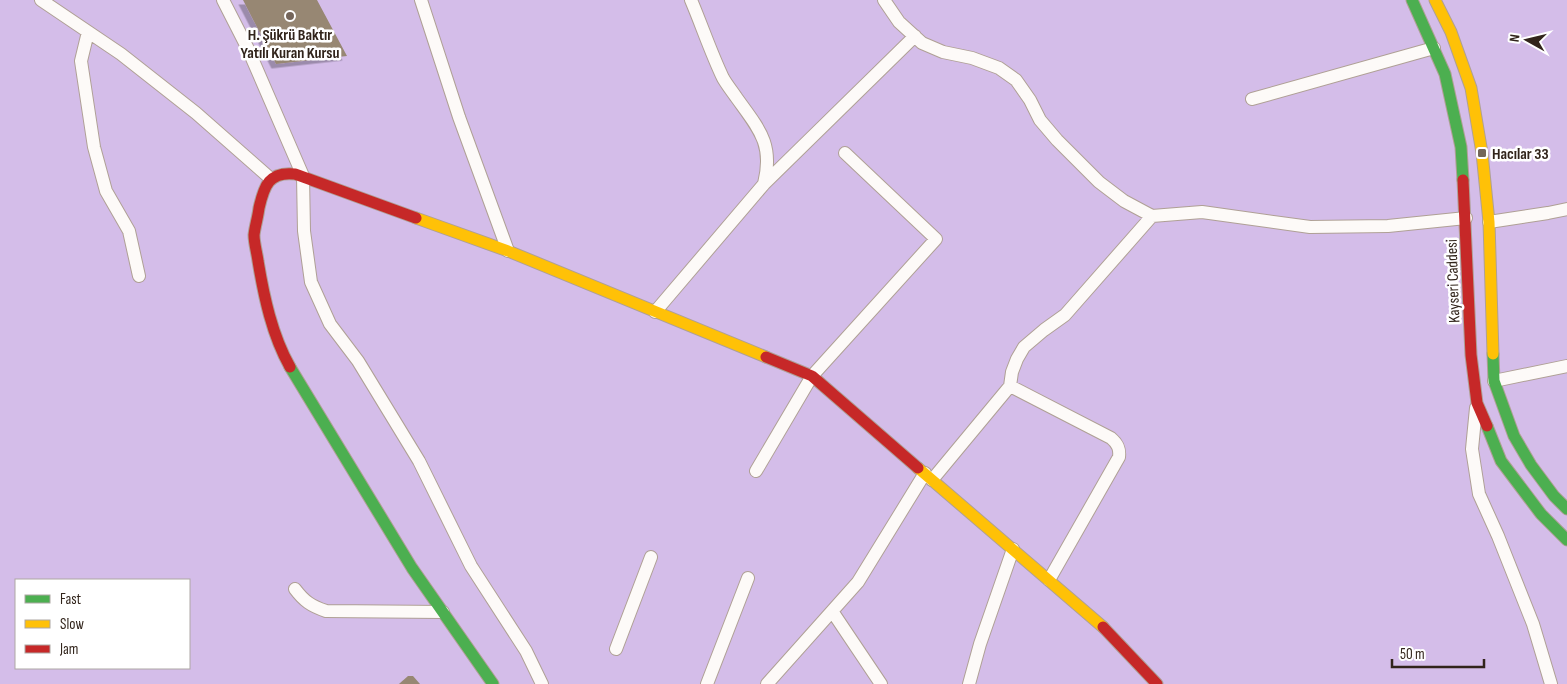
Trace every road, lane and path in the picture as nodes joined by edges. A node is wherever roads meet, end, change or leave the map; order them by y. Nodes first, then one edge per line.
1 (41, 0) edge
2 (223, 0) edge
3 (421, 0) edge
4 (691, 0) edge
5 (884, 0) edge
6 (1412, 0) edge
7 (1435, 0) edge
8 (88, 32) junction
9 (915, 36) junction
10 (1434, 48) junction
11 (1252, 99) dead end
12 (845, 153) dead end
13 (302, 176) junction
14 (271, 179) junction
15 (764, 184) junction
16 (1567, 209) edge
17 (1152, 216) junction
18 (1466, 218) junction
19 (1489, 222) junction
20 (508, 251) junction
21 (139, 276) dead end
22 (655, 312) junction
23 (1567, 366) edge
24 (812, 376) junction
25 (1494, 381) junction
26 (1010, 386) junction
27 (1477, 403) junction
28 (756, 471) dead end
29 (928, 476) junction
30 (1567, 509) edge
31 (1567, 540) edge
32 (1013, 549) junction
33 (651, 557) dead end
34 (748, 578) dead end
35 (1049, 580) junction
36 (296, 589) dead end
37 (832, 611) junction
38 (443, 612) junction
39 (616, 649) dead end
40 (494, 684) edge
41 (542, 684) edge
42 (707, 684) edge
43 (767, 684) edge
44 (881, 684) edge
45 (969, 684) edge
46 (1157, 684) edge
47 (1551, 684) edge

1 - 8 street
2 - 13 street
3 - 20 street
4 - 15 street
5 - 9 street
6 - 10 street, Kayseri Caddesi
7 - 19 street
8 - 14 street
8 - 21 street
9 - 15 street
9 - 17 street
10 - 11 street
10 - 18 street, Kayseri Caddesi
12 - 24 street
13 - 14 street
13 - 20 street
13 - 41 street
14 - 38 street
15 - 22 street
16 - 19 street
17 - 18 street
17 - 26 street
18 - 27 street, Kayseri Caddesi
19 - 25 street
20 - 22 street
22 - 24 street
23 - 25 street
24 - 28 street
24 - 29 street
25 - 30 street
26 - 29 street
26 - 35 street
27 - 31 street, Kayseri Caddesi
27 - 47 street
29 - 32 street
29 - 37 street
32 - 35 street
32 - 45 street
33 - 39 street
34 - 42 street
35 - 46 street
36 - 38 street
37 - 43 street
37 - 44 street
38 - 40 street

